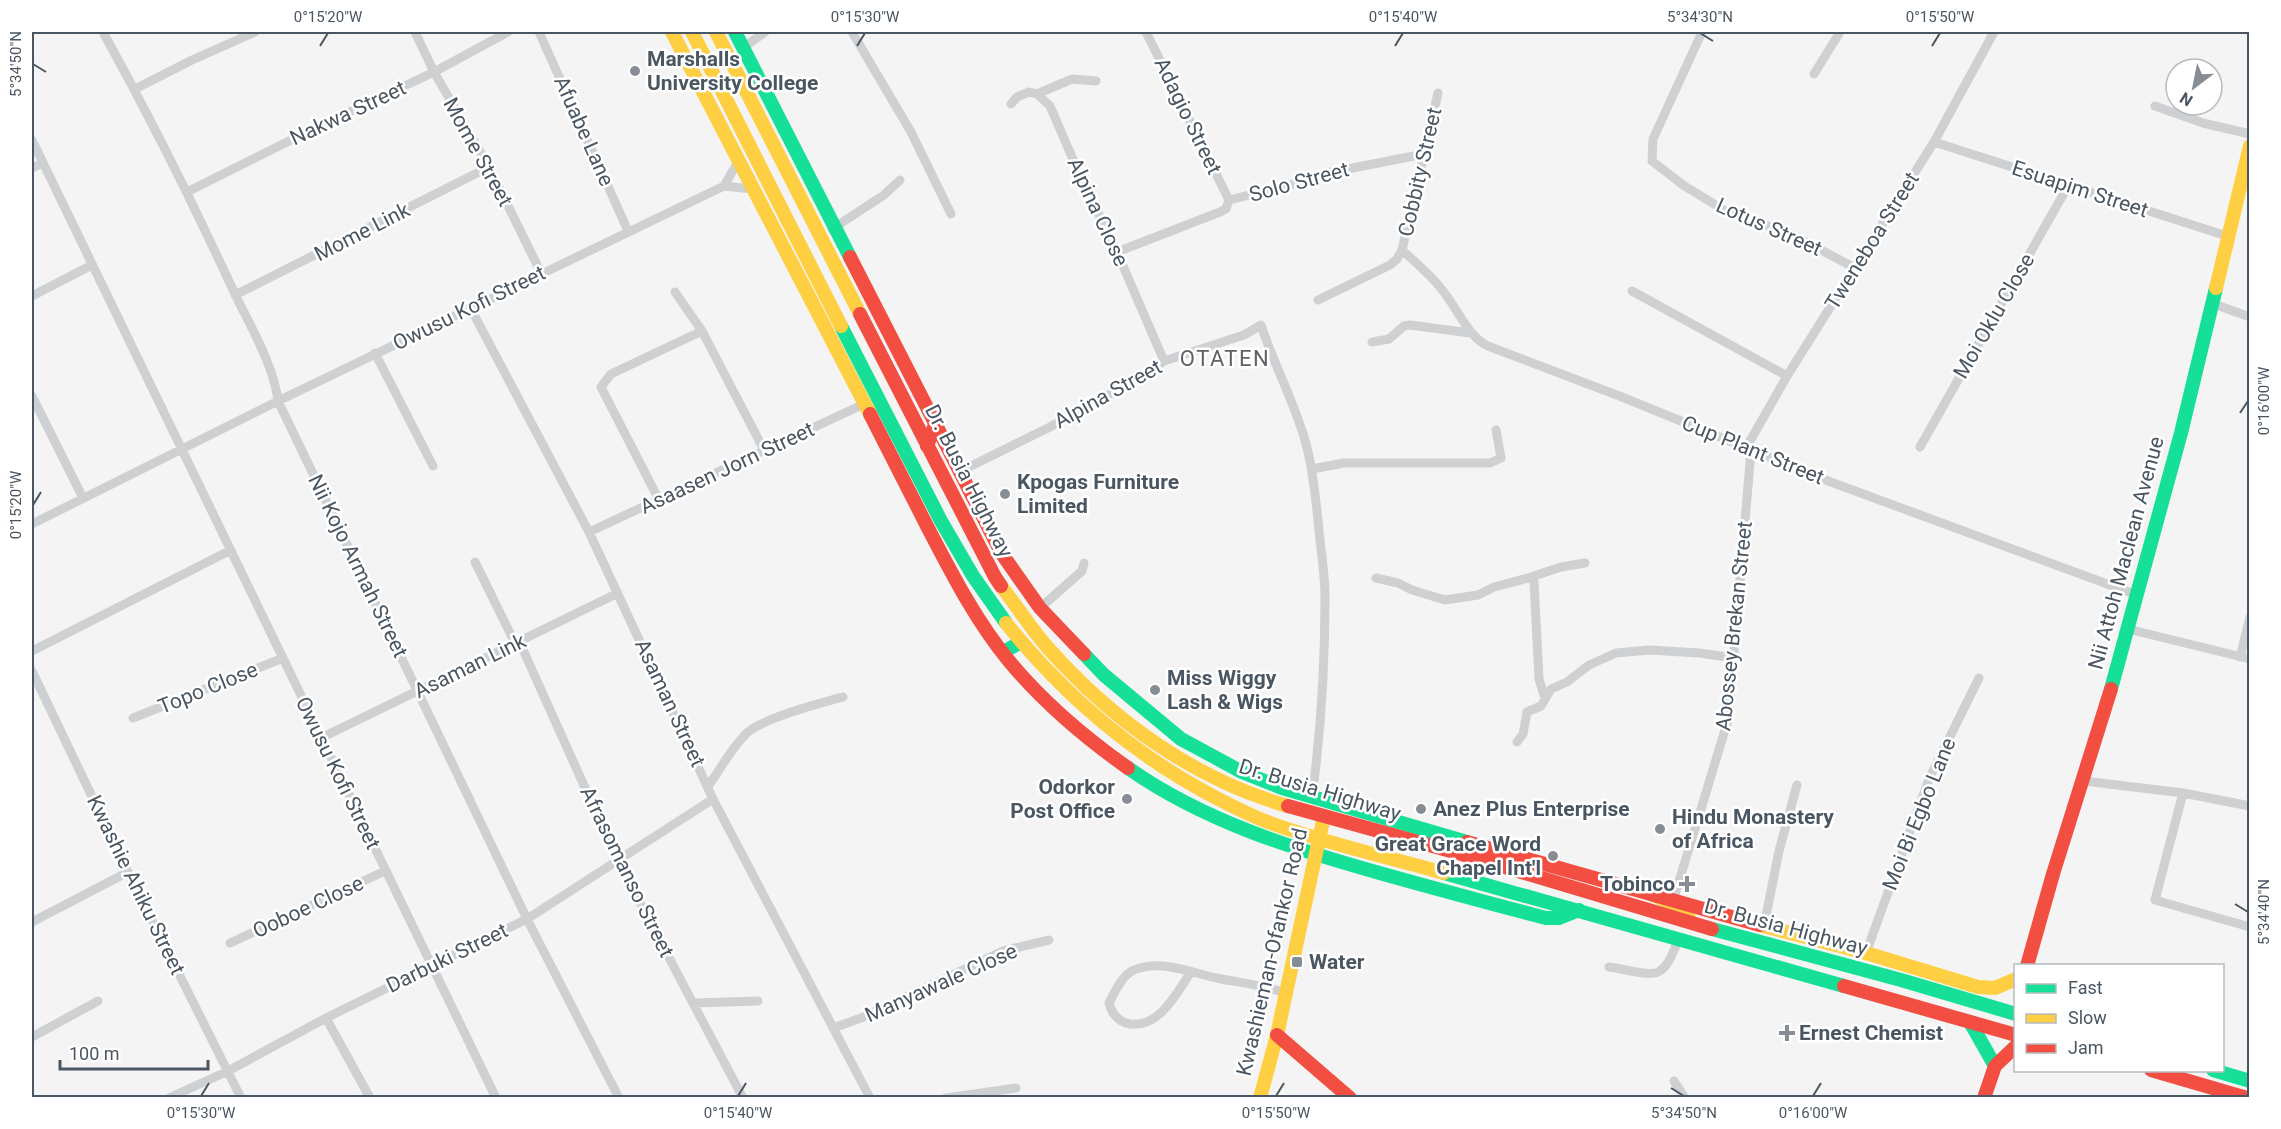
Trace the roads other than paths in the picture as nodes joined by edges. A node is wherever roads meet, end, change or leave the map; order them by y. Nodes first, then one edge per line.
1 (103, 32) edge
2 (255, 32) edge
3 (415, 32) edge
4 (507, 32) edge
5 (539, 32) edge
6 (672, 32) edge
7 (692, 32) edge
8 (716, 32) edge
9 (735, 32) edge
10 (765, 32) edge
11 (852, 32) edge
12 (1146, 32) edge
13 (1702, 32) edge
14 (1840, 32) edge
15 (1994, 32) edge
16 (743, 48) junction
17 (434, 72) junction
18 (1814, 74) dead end
19 (1096, 81) dead end
20 (135, 89) junction
21 (1438, 93) dead end
22 (1037, 94) junction
23 (1011, 104) dead end
24 (2155, 106) dead end
25 (763, 124) junction
26 (744, 134) junction
27 (2250, 134) edge
28 (32, 140) edge
29 (1934, 142) junction
30 (2250, 146) edge
31 (1424, 154) junction
32 (738, 160) junction
33 (43, 163) junction
34 (489, 167) junction
35 (32, 168) edge
36 (900, 180) dead end
37 (724, 186) junction
38 (2068, 186) junction
39 (753, 189) junction
40 (187, 192) junction
41 (1229, 200) junction
42 (951, 214) dead end
43 (836, 227) junction
44 (628, 231) junction
45 (821, 236) junction
46 (2227, 236) junction
47 (1402, 250) junction
48 (1117, 252) junction
49 (92, 265) junction
50 (1855, 268) junction
51 (541, 273) junction
52 (1632, 291) dead end
53 (675, 292) dead end
54 (236, 295) junction
55 (32, 296) edge
56 (1318, 300) dead end
57 (2211, 303) junction
58 (470, 307) junction
59 (2250, 317) edge
60 (702, 331) junction
61 (1470, 333) junction
62 (1372, 342) dead end
63 (375, 353) junction
64 (1164, 362) junction
65 (1786, 376) junction
66 (32, 396) edge
67 (278, 401) junction
68 (864, 404) junction
69 (936, 423) junction
70 (1496, 430) dead end
71 (927, 446) junction
72 (1920, 447) dead end
73 (182, 448) junction
74 (764, 450) junction
75 (1749, 450) junction
76 (433, 465) dead end
77 (1312, 469) junction
78 (959, 472) junction
79 (83, 498) junction
80 (660, 500) junction
81 (32, 524) edge
82 (589, 532) junction
83 (231, 550) junction
84 (475, 562) dead end
85 (1084, 563) dead end
86 (1585, 563) dead end
87 (1376, 578) dead end
88 (1528, 578) junction
89 (618, 593) junction
90 (2137, 595) junction
91 (1040, 608) junction
92 (2250, 617) edge
93 (2128, 630) junction
94 (1021, 642) junction
95 (518, 644) junction
96 (32, 651) edge
97 (1004, 652) junction
98 (283, 658) junction
99 (1734, 658) junction
100 (2245, 658) edge
101 (32, 671) edge
102 (1979, 678) dead end
103 (419, 691) junction
104 (843, 697) dead end
105 (1545, 698) junction
106 (133, 718) dead end
107 (321, 738) junction
108 (1517, 742) dead end
109 (2084, 781) junction
110 (708, 785) junction
111 (1797, 785) dead end
112 (2183, 793) junction
113 (1312, 797) junction
114 (713, 799) junction
115 (1220, 801) junction
116 (2250, 806) edge
117 (1324, 816) junction
118 (1320, 837) junction
119 (1288, 846) junction
120 (1316, 856) junction
121 (617, 859) junction
122 (1507, 868) junction
123 (386, 871) junction
124 (128, 872) junction
125 (1310, 881) junction
126 (1676, 906) junction
127 (1579, 910) junction
128 (1663, 915) junction
129 (527, 919) junction
130 (32, 922) edge
131 (1699, 925) junction
132 (1764, 926) junction
133 (2250, 927) edge
134 (1049, 939) dead end
135 (1679, 939) junction
136 (230, 943) dead end
137 (1866, 953) junction
138 (2028, 964) edge
139 (432, 965) junction
140 (1609, 967) dead end
141 (1191, 972) junction
142 (2014, 980) edge
143 (1285, 993) junction
144 (98, 1001) dead end
145 (758, 1001) dead end
146 (693, 1003) junction
147 (2014, 1013) edge
148 (326, 1018) junction
149 (1970, 1022) junction
150 (834, 1028) junction
151 (2014, 1034) edge
152 (1276, 1035) junction
153 (32, 1037) edge
154 (2014, 1048) edge
155 (1995, 1066) junction
156 (228, 1071) junction
157 (2155, 1072) edge
158 (2217, 1072) edge
159 (1674, 1080) dead end
160 (2250, 1081) edge
161 (1016, 1088) dead end
162 (169, 1098) edge
163 (241, 1098) edge
164 (370, 1098) edge
165 (496, 1098) edge
166 (619, 1098) edge
167 (743, 1098) edge
168 (870, 1098) edge
169 (946, 1098) edge
170 (1260, 1098) edge
171 (1350, 1098) edge
172 (1685, 1098) edge
173 (1984, 1098) edge
174 (2247, 1098) edge

1 - 20 street, Nii Kojo Armah Street
2 - 20 street
3 - 17 street, Mome Street
4 - 17 street, Nakwa Street
5 - 44 street, Afuabe Lane
6 - 32 main road
7 - 26 main road, Dr. Busia Highway
8 - 25 main road, Dr. Busia Highway
9 - 16 main road, Dr. Busia Highway
10 - 16 street
11 - 42 street
12 - 41 street, Adagio Street
13 - 50 street, Lotus Street
14 - 18 street
15 - 29 street, Tweneboa Street
16 - 43 main road, Dr. Busia Highway
17 - 34 street, Mome Street
17 - 40 street, Nakwa Street
19 - 22 street
20 - 40 street, Nii Kojo Armah Street
21 - 31 street, Cobbity Street
22 - 23 street
22 - 48 street, Alpina Close
24 - 27 street
25 - 26 main road
25 - 45 main road, Dr. Busia Highway
26 - 94 main road, Dr. Busia Highway
28 - 33 street, Owusu Kofi Street
29 - 38 street, Esuapim Street
29 - 50 street, Tweneboa Street
30 - 46 main road, Nii Attoh Maclean Avenue
31 - 41 street, Solo Street
31 - 47 street, Cobbity Street
32 - 37 street
32 - 39 main road
33 - 35 street
33 - 49 street, Owusu Kofi Street
34 - 51 street, Mome Street
34 - 54 street, Mome Link
36 - 43 street
37 - 39 street
37 - 44 street, Owusu Kofi Street
38 - 46 street, Esuapim Street
38 - 72 street, Moi Oklu Close
39 - 68 main road
40 - 54 street, Nii Kojo Armah Street
41 - 48 street, Solo Street
43 - 45 street
43 - 69 main road, Dr. Busia Highway
44 - 51 street, Owusu Kofi Street
45 - 71 main road, Dr. Busia Highway
46 - 57 main road, Nii Attoh Maclean Avenue
47 - 56 street
47 - 61 street, Cobbity Street
48 - 64 street, Alpina Close
49 - 55 street
49 - 73 street, Owusu Kofi Street
50 - 65 street, Tweneboa Street
51 - 58 street, Owusu Kofi Street
52 - 65 street
53 - 60 street
54 - 67 street, Nii Kojo Armah Street
57 - 59 street
57 - 90 main road, Nii Attoh Maclean Avenue
58 - 63 street, Owusu Kofi Street
58 - 82 street, Asaman Street
60 - 74 street
60 - 80 street
61 - 62 street, Cup Plant Street
61 - 75 street, Cup Plant Street
63 - 67 street, Owusu Kofi Street
63 - 76 street
64 - 77 street, Alpina Street
64 - 78 street, Alpina Street
65 - 75 street, Tweneboa Street
66 - 79 street
67 - 73 street, Owusu Kofi Street
67 - 103 street, Nii Kojo Armah Street
68 - 74 street, Asaasen Jorn Street
68 - 97 main road
69 - 71 main road
69 - 78 main road, Dr. Busia Highway
70 - 77 street
71 - 117 main road, Dr. Busia Highway
73 - 79 street, Owusu Kofi Street
73 - 83 street, Owusu Kofi Street
74 - 80 street, Asaasen Jorn Street
75 - 90 street, Cup Plant Street
75 - 99 street, Abossey Brekan Street
77 - 113 street
78 - 91 main road, Dr. Busia Highway
79 - 81 street, Owusu Kofi Street
80 - 82 street, Asaasen Jorn Street
82 - 89 street, Asaman Street
83 - 96 street
83 - 98 street, Owusu Kofi Street
84 - 95 street, Afrasomanso Street
85 - 91 street
86 - 88 street
87 - 88 street
88 - 105 street
89 - 95 street, Asaman Link
89 - 110 street, Asaman Street
90 - 93 main road, Nii Attoh Maclean Avenue
91 - 113 main road, Dr. Busia Highway
92 - 100 street
93 - 100 street
93 - 109 main road, Nii Attoh Maclean Avenue
94 - 97 main road
94 - 115 main road, Dr. Busia Highway
95 - 103 street, Asaman Link
95 - 121 street, Afrasomanso Street
97 - 119 main road
98 - 106 street, Topo Close
98 - 107 street, Owusu Kofi Street
99 - 105 street
99 - 126 street, Abossey Brekan Street
101 - 124 street, Kwashie Ahiku Street
102 - 137 street, Moi Bi Egbo Lane
103 - 107 street, Asaman Link
103 - 129 street, Nii Kojo Armah Street
104 - 110 street
105 - 108 street
107 - 123 street, Owusu Kofi Street
109 - 112 street
109 - 138 main road, Nii Attoh Maclean Avenue
110 - 114 street, Asaman Street
111 - 132 street
112 - 116 street
112 - 133 street
113 - 126 main road, Dr. Busia Highway
114 - 121 street, Darbuki Street
114 - 150 street, Asaman Street
115 - 117 main road
115 - 118 main road, Dr. Busia Highway
117 - 118 main road, Kwashieman-Ofankor Road
117 - 122 main road, Dr. Busia Highway
118 - 120 main road, Kwashieman-Ofankor Road
118 - 122 main road
118 - 127 main road, Dr. Busia Highway
119 - 120 main road
119 - 125 main road
120 - 125 main road, Kwashieman-Ofankor Road
120 - 127 main road
121 - 129 street, Darbuki Street
121 - 146 street, Afrasomanso Street
122 - 128 main road, Dr. Busia Highway
123 - 136 street, Ooboe Close
123 - 139 street, Owusu Kofi Street
124 - 130 street
124 - 156 street, Kwashie Ahiku Street
125 - 143 main road, Kwashieman-Ofankor Road
126 - 128 main road
126 - 131 main road, Dr. Busia Highway
126 - 132 main road
127 - 135 main road, Dr. Busia Highway
128 - 131 main road, Dr. Busia Highway
129 - 139 street, Darbuki Street
129 - 166 street, Nii Kojo Armah Street
131 - 147 main road, Dr. Busia Highway
132 - 137 main road
134 - 150 street, Manyawale Close
135 - 140 street
135 - 149 main road, Dr. Busia Highway
137 - 142 main road
139 - 148 street, Darbuki Street
139 - 165 street, Owusu Kofi Street
141 - 141 street
141 - 143 street
143 - 152 main road, Kwashieman-Ofankor Road
144 - 153 street
145 - 146 street
146 - 167 street, Afrasomanso Street
148 - 156 street, Darbuki Street
148 - 164 street
149 - 151 main road, Dr. Busia Highway
149 - 155 main road
150 - 168 street, Asaman Street
152 - 170 main road, Kwashieman-Ofankor Road
152 - 171 main road
154 - 155 main road
155 - 173 main road
156 - 162 street, Darbuki Street
156 - 163 street, Kwashie Ahiku Street
157 - 174 main road
158 - 160 main road
159 - 172 street
161 - 169 street

